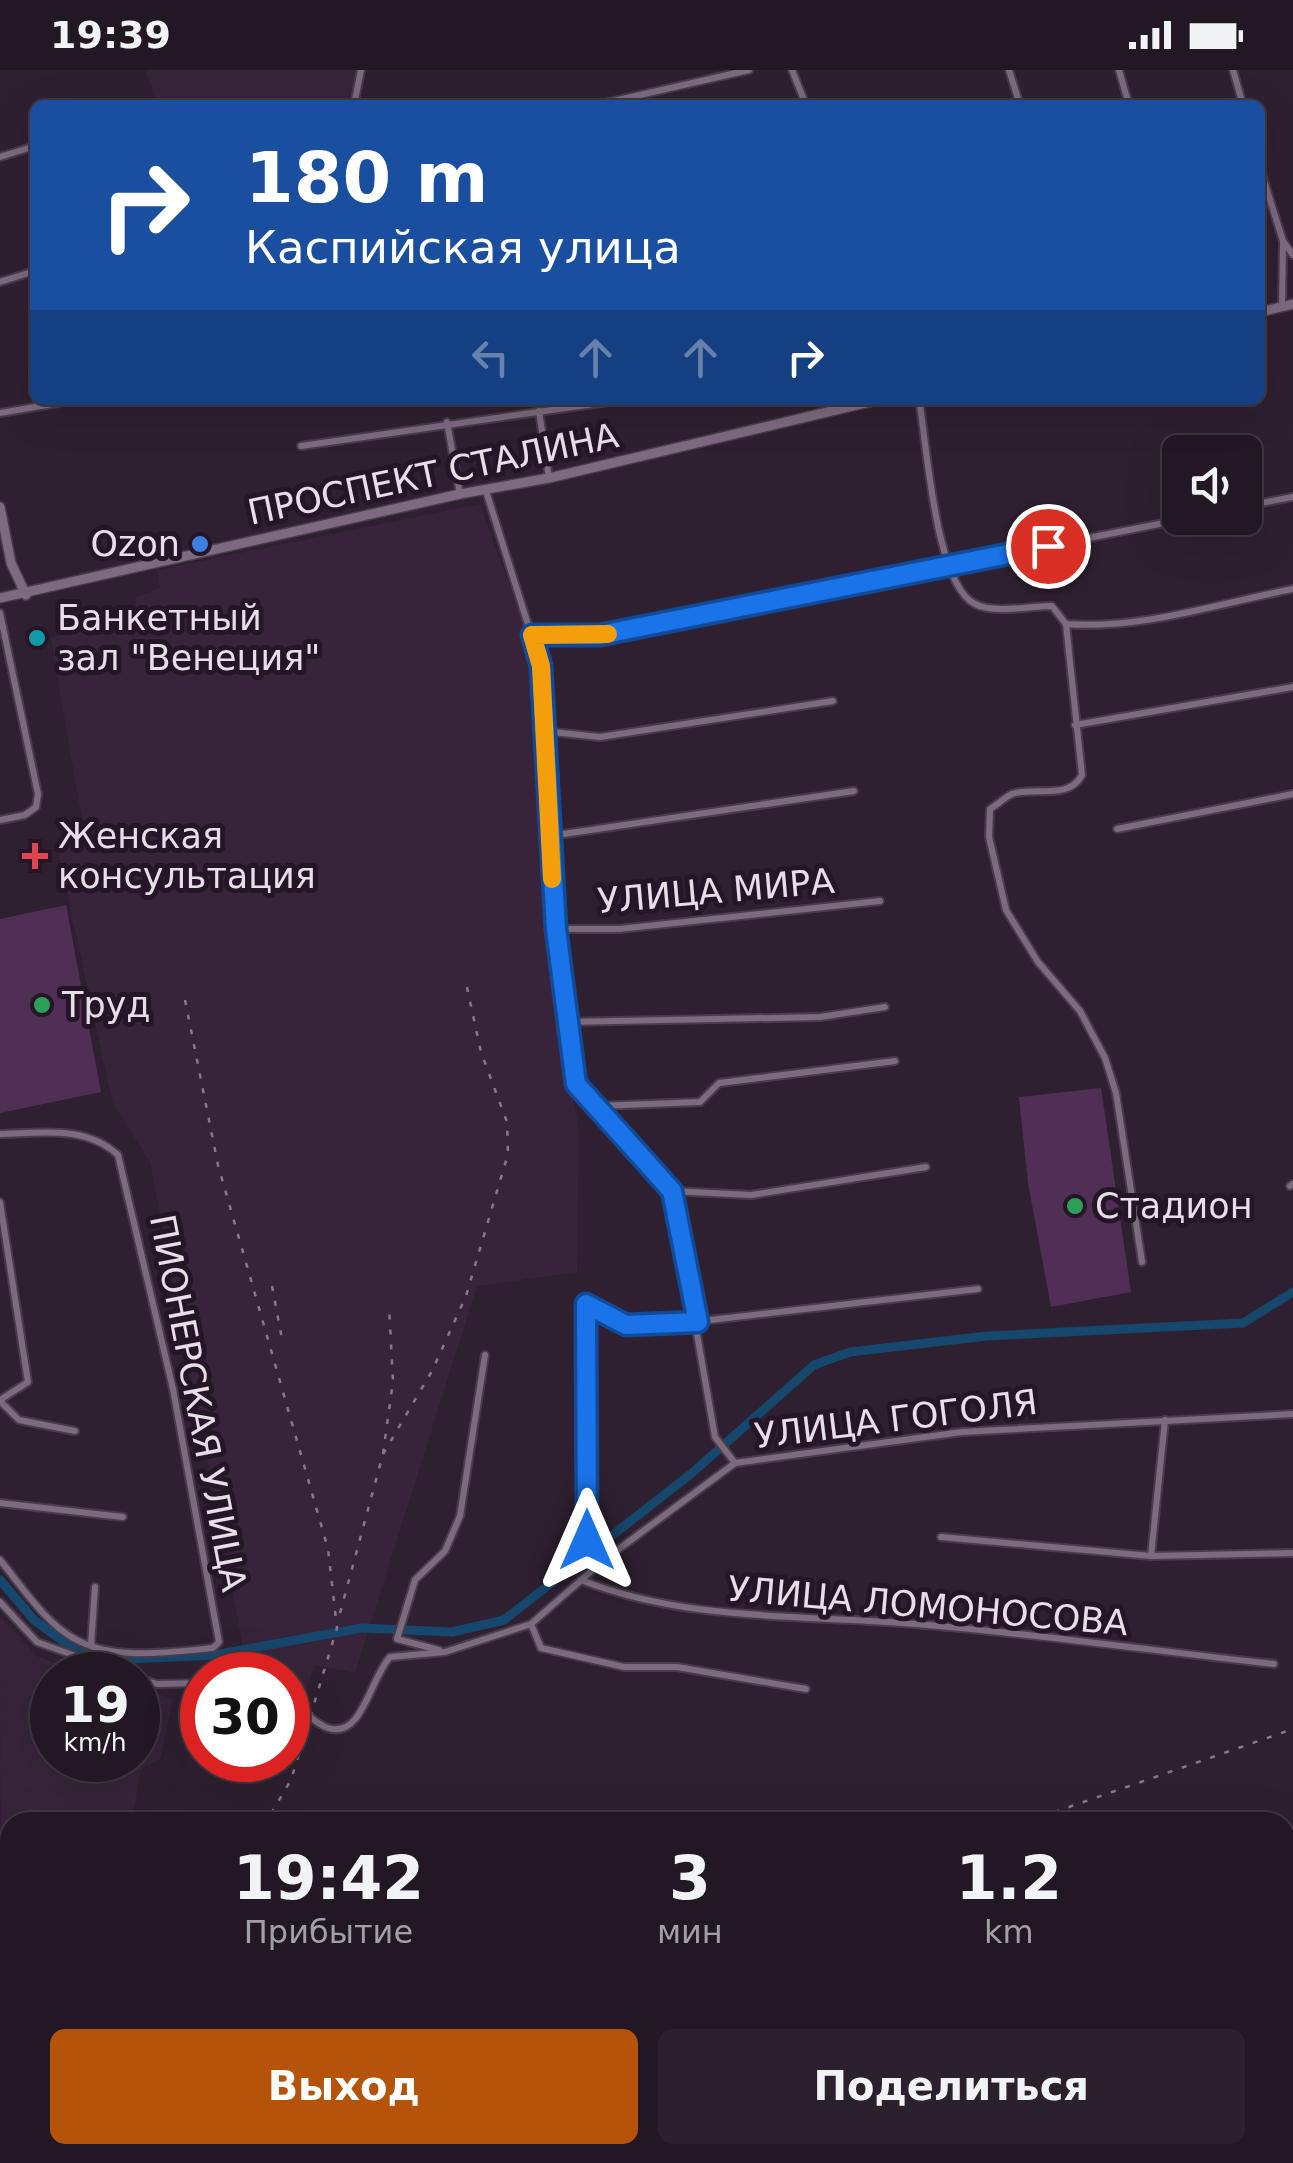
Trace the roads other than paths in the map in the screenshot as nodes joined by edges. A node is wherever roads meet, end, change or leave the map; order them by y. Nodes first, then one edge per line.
1 (361, 70) edge
2 (748, 70) edge
3 (792, 70) edge
4 (1009, 70) edge
5 (1119, 70) edge
6 (1234, 70) edge
7 (355, 100) edge
8 (618, 100) edge
9 (804, 100) edge
10 (1018, 100) edge
11 (1128, 100) edge
12 (1242, 100) edge
13 (30, 148) edge
14 (0, 158) edge
15 (1265, 184) edge
16 (1283, 241) junction
17 (1293, 254) edge
18 (30, 273) edge
19 (0, 282) edge
20 (1288, 305) edge
21 (52, 405) edge
22 (580, 405) edge
23 (857, 405) edge
24 (920, 405) edge
25 (538, 410) junction
26 (0, 413) edge
27 (446, 422) junction
28 (301, 446) dead end
29 (550, 478) junction
30 (486, 492) junction
31 (460, 494) junction
32 (1293, 497) edge
33 (1262, 503) edge
34 (0, 507) edge
35 (1162, 523) edge
36 (945, 564) junction
37 (1293, 589) edge
38 (26, 595) junction
39 (0, 598) edge
40 (0, 613) edge
41 (1066, 624) junction
42 (532, 635) junction
43 (1293, 687) edge
44 (832, 701) dead end
45 (1075, 725) junction
46 (543, 731) junction
47 (854, 791) dead end
48 (1293, 794) edge
49 (0, 820) edge
50 (1117, 829) dead end
51 (550, 836) junction
52 (880, 901) dead end
53 (556, 929) junction
54 (885, 1007) dead end
55 (565, 1022) junction
56 (896, 1061) dead end
57 (593, 1104) junction
58 (0, 1134) edge
59 (926, 1167) dead end
60 (672, 1191) junction
61 (0, 1202) edge
62 (4, 1249) edge
63 (1142, 1262) dead end
64 (978, 1289) dead end
65 (698, 1322) junction
66 (485, 1355) dead end
67 (0, 1401) edge
68 (1293, 1414) edge
69 (1165, 1420) junction
70 (75, 1431) dead end
71 (736, 1463) junction
72 (0, 1503) edge
73 (123, 1517) dead end
74 (941, 1536) dead end
75 (587, 1540) dead end
76 (1293, 1553) edge
77 (1151, 1556) junction
78 (0, 1560) edge
79 (582, 1580) junction
80 (95, 1588) dead end
81 (0, 1602) edge
82 (531, 1624) junction
83 (91, 1645) junction
84 (65, 1652) edge
85 (445, 1652) junction
86 (1274, 1664) dead end
87 (806, 1689) dead end
88 (310, 1714) edge

1 - 7 street
2 - 8 street
3 - 9 street
4 - 10 street
5 - 11 street
6 - 12 street
13 - 14 street
15 - 16 street
16 - 17 street
16 - 20 street
18 - 19 street
21 - 26 street
22 - 25 street, ПРОСПЕКТ СТАЛИНА
23 - 29 street, ПРОСПЕКТ СТАЛИНА
24 - 36 street
25 - 27 street, ПРОСПЕКТ СТАЛИНА
25 - 29 street
27 - 28 street, ПРОСПЕКТ СТАЛИНА
27 - 31 street
29 - 30 street, ПРОСПЕКТ СТАЛИНА
30 - 31 street, ПРОСПЕКТ СТАЛИНА
30 - 42 street
31 - 38 street, ПРОСПЕКТ СТАЛИНА
32 - 33 street
34 - 38 street
35 - 36 street
36 - 41 street
36 - 42 street
37 - 41 street
38 - 39 street, ПРОСПЕКТ СТАЛИНА
40 - 49 street
41 - 45 street
42 - 46 street
43 - 45 street
44 - 46 street
45 - 63 street
46 - 51 street
47 - 51 street
48 - 50 street
51 - 53 street
52 - 53 street, УЛИЦА МИРА
53 - 55 street
54 - 55 street
55 - 57 street
56 - 57 street
57 - 60 street
58 - 83 street, ПИОНЕРСКАЯ УЛИЦА
59 - 60 street
60 - 65 street
61 - 62 street
62 - 67 street
64 - 65 street
65 - 71 street
65 - 75 street
66 - 85 street
67 - 70 street
68 - 69 street, УЛИЦА ГОГОЛЯ
69 - 71 street, УЛИЦА ГОГОЛЯ
69 - 77 street
71 - 79 street, УЛИЦА ГОГОЛЯ
72 - 73 street
74 - 77 street
76 - 77 street
78 - 83 street
79 - 82 street, УЛИЦА ГОГОЛЯ
79 - 86 street, УЛИЦА ЛОМОНОСОВА
80 - 83 street
81 - 84 street
82 - 85 street, УЛИЦА ГОГОЛЯ
82 - 87 street
85 - 88 street, УЛИЦА ГОГОЛЯ

